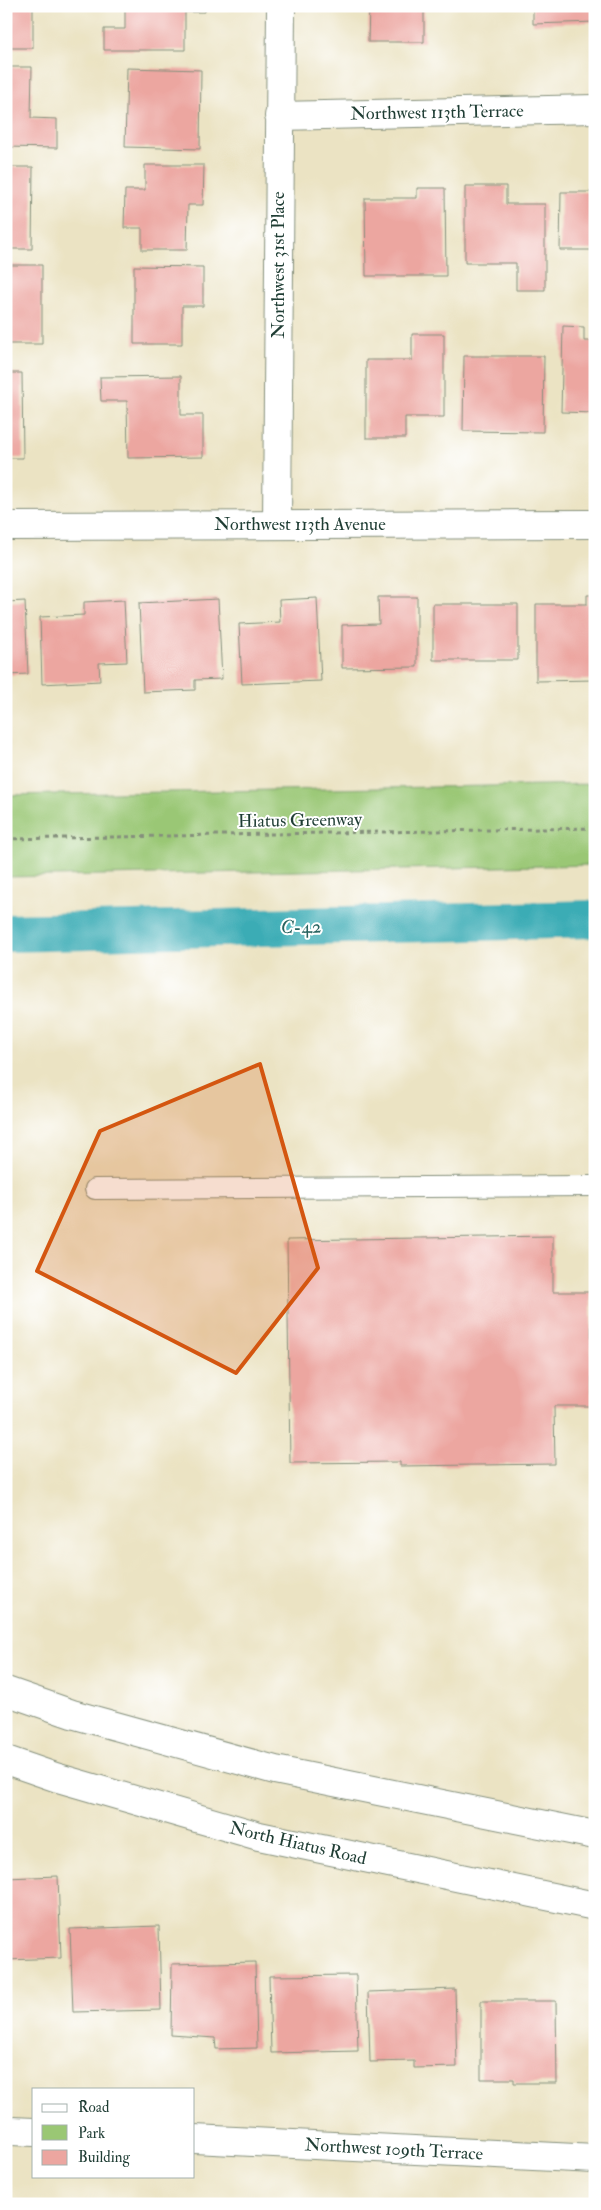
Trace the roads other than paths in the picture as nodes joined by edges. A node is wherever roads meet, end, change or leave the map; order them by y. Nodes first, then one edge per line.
1 (280, 6) edge
2 (595, 109) edge
3 (279, 116) junction
4 (277, 524) junction
5 (595, 524) edge
6 (6, 526) edge
7 (595, 1186) edge
8 (95, 1188) dead end
9 (6, 1691) edge
10 (6, 1760) edge
11 (595, 1835) edge
12 (595, 1906) edge
13 (195, 2139) edge
14 (595, 2159) edge

1 - 3 street, Northwest 31st Place
2 - 3 street, Northwest 113th Terrace
3 - 4 street, Northwest 31st Place
4 - 5 street, Northwest 113th Avenue
4 - 6 street, Northwest 113th Avenue
7 - 8 lane
9 - 11 street
10 - 12 street, North Hiatus Road
13 - 14 street, Northwest 109th Terrace

